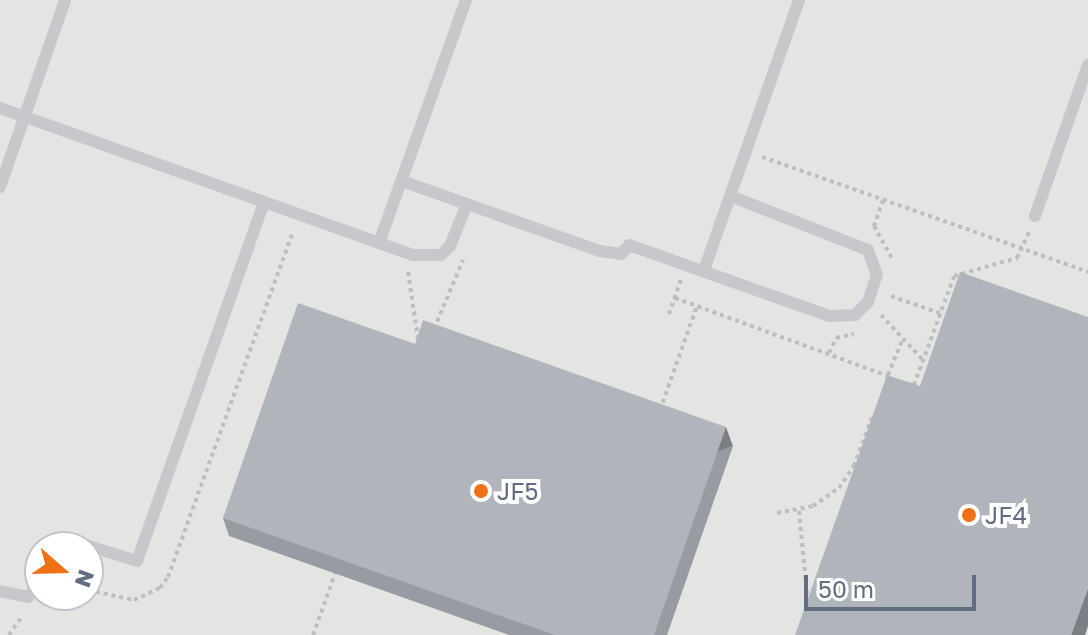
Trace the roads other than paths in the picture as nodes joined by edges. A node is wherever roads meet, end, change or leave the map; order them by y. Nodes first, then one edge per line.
1 (65, 0) edge
2 (466, 0) edge
3 (799, 0) edge
4 (1088, 65) edge
5 (0, 108) edge
6 (24, 117) junction
7 (402, 181) junction
8 (0, 187) edge
9 (730, 196) junction
10 (264, 202) junction
11 (467, 204) junction
12 (1035, 216) dead end
13 (379, 243) junction
14 (704, 270) junction
15 (104, 551) edge
16 (0, 591) edge
17 (24, 596) edge

1 - 6 lane
2 - 7 lane
3 - 9 lane
4 - 12 lane
5 - 6 lane
6 - 8 lane
6 - 10 lane
7 - 11 lane
7 - 13 lane
9 - 14 lane
9 - 14 lane
10 - 13 lane
10 - 15 lane
11 - 13 lane
11 - 14 lane
16 - 17 lane

